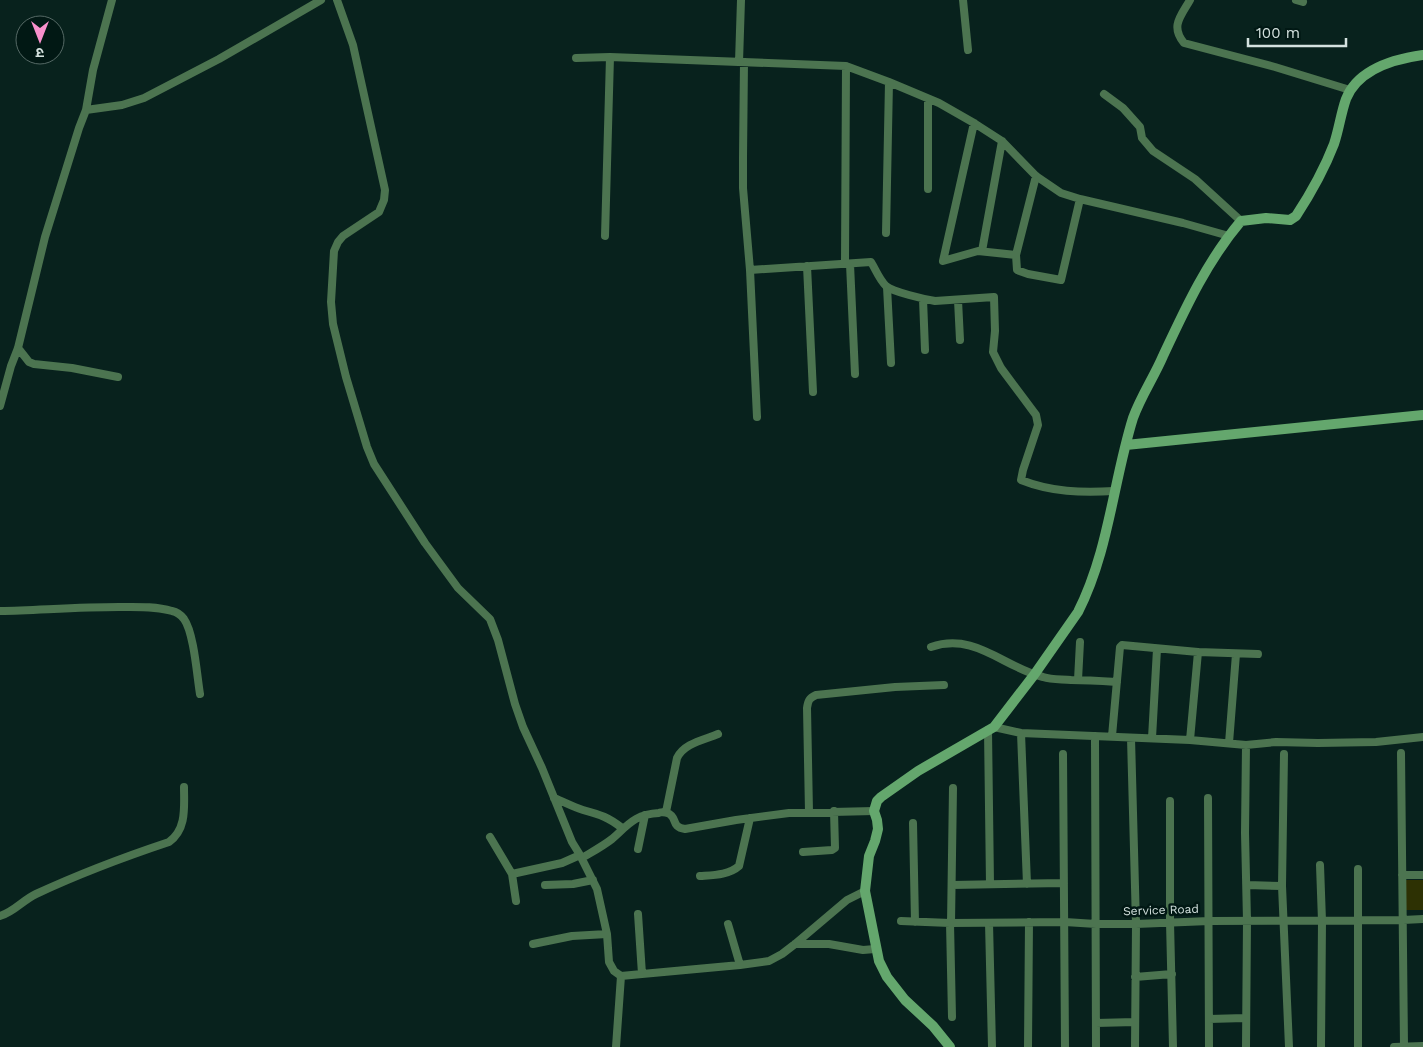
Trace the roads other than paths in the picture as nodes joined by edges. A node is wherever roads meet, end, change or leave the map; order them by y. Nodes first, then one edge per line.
1 (112, 0) edge
2 (321, 0) edge
3 (337, 0) edge
4 (741, 0) edge
5 (963, 0) edge
6 (1189, 0) edge
7 (968, 50) dead end
8 (1423, 55) edge
9 (576, 58) dead end
10 (610, 58) junction
11 (742, 62) junction
12 (846, 66) junction
13 (889, 82) junction
14 (1350, 90) junction
15 (1104, 94) dead end
16 (928, 99) junction
17 (86, 110) junction
18 (974, 123) junction
19 (1002, 141) junction
20 (1036, 176) junction
21 (928, 189) dead end
22 (1080, 199) junction
23 (1241, 221) junction
24 (886, 233) dead end
25 (604, 236) dead end
26 (1229, 236) junction
27 (982, 251) junction
28 (1016, 256) junction
29 (847, 264) junction
30 (807, 266) junction
31 (750, 270) junction
32 (887, 287) junction
33 (923, 299) junction
34 (958, 300) junction
35 (960, 340) dead end
36 (18, 348) junction
37 (926, 350) dead end
38 (891, 363) dead end
39 (855, 374) dead end
40 (118, 377) dead end
41 (813, 392) dead end
42 (0, 406) edge
43 (1423, 415) edge
44 (757, 417) dead end
45 (1126, 445) junction
46 (1114, 491) junction
47 (0, 610) edge
48 (1080, 642) dead end
49 (931, 647) dead end
50 (1157, 649) junction
51 (1198, 652) junction
52 (1236, 654) junction
53 (1258, 654) dead end
54 (1034, 675) junction
55 (1078, 680) junction
56 (1117, 682) junction
57 (944, 685) dead end
58 (200, 694) dead end
59 (991, 728) junction
60 (1021, 733) junction
61 (718, 734) dead end
62 (1095, 736) junction
63 (1112, 736) junction
64 (1423, 737) edge
65 (1131, 738) junction
66 (1152, 738) junction
67 (1190, 740) junction
68 (1229, 743) junction
69 (1246, 745) junction
70 (1401, 753) dead end
71 (1063, 754) dead end
72 (1284, 754) dead end
73 (184, 787) dead end
74 (953, 788) dead end
75 (554, 798) junction
76 (1208, 798) dead end
77 (1170, 801) dead end
78 (834, 811) junction
79 (874, 811) junction
80 (666, 812) junction
81 (809, 812) junction
82 (644, 814) junction
83 (750, 818) junction
84 (914, 823) dead end
85 (622, 828) junction
86 (490, 837) dead end
87 (638, 849) dead end
88 (803, 852) dead end
89 (581, 857) junction
90 (1320, 866) dead end
91 (1358, 869) dead end
92 (512, 874) junction
93 (1402, 875) junction
94 (1423, 875) edge
95 (700, 876) dead end
96 (593, 880) junction
97 (990, 884) junction
98 (1027, 884) junction
99 (1064, 884) junction
100 (545, 885) dead end
101 (952, 885) junction
102 (1247, 885) junction
103 (1282, 886) junction
104 (864, 891) junction
105 (516, 900) dead end
106 (638, 914) dead end
107 (0, 916) edge
108 (1423, 919) edge
109 (1358, 920) junction
110 (1403, 920) junction
111 (901, 921) dead end
112 (1208, 921) junction
113 (1283, 921) junction
114 (1322, 921) junction
115 (915, 922) junction
116 (1029, 922) junction
117 (1065, 922) junction
118 (1170, 922) junction
119 (1247, 922) junction
120 (950, 923) junction
121 (989, 923) junction
122 (728, 924) dead end
123 (1096, 924) junction
124 (1136, 924) junction
125 (607, 934) junction
126 (533, 944) dead end
127 (795, 944) junction
128 (875, 949) junction
129 (740, 966) junction
130 (642, 974) junction
131 (1172, 974) junction
132 (621, 976) junction
133 (1135, 977) junction
134 (952, 1017) dead end
135 (1245, 1018) junction
136 (1209, 1019) junction
137 (1135, 1022) junction
138 (1096, 1023) junction
139 (1404, 1046) edge
140 (1423, 1046) edge
141 (616, 1047) edge
142 (950, 1047) edge
143 (992, 1047) edge
144 (1028, 1047) edge
145 (1065, 1047) edge
146 (1096, 1047) edge
147 (1135, 1047) edge
148 (1174, 1047) edge
149 (1209, 1047) edge
150 (1246, 1047) edge
151 (1289, 1047) edge
152 (1321, 1047) edge
153 (1358, 1047) edge
154 (1394, 1047) edge

1 - 17 street
2 - 17 street
3 - 75 street
4 - 11 street
5 - 7 street
6 - 14 street
8 - 14 street
9 - 10 street
10 - 11 street
10 - 25 street
11 - 12 street
11 - 31 street
12 - 13 street
12 - 29 street
13 - 16 street
13 - 24 street
14 - 23 street
15 - 23 street
16 - 18 street
16 - 21 street
17 - 36 street
18 - 19 street
18 - 27 street
19 - 20 street
19 - 27 street
20 - 22 street
20 - 28 street
22 - 26 street
22 - 28 street
23 - 26 street
26 - 45 street
27 - 28 street
29 - 30 street
29 - 32 street
29 - 39 street
30 - 31 street
30 - 41 street
31 - 44 street
32 - 33 street
32 - 38 street
33 - 34 street
33 - 37 street
34 - 35 street
34 - 46 street
36 - 40 street
36 - 42 street
43 - 45 street
45 - 46 street
46 - 54 street
47 - 58 street
48 - 55 street
49 - 54 street
50 - 51 street
50 - 56 street
50 - 66 street
51 - 52 street
51 - 67 street
52 - 53 street
52 - 68 street
54 - 55 street
54 - 59 street
55 - 56 street
56 - 63 street
57 - 81 street
59 - 60 street
59 - 79 street
59 - 97 street
60 - 62 street
60 - 98 street
61 - 80 street
62 - 63 street
62 - 123 street
63 - 65 street
64 - 69 street
65 - 66 street
65 - 124 street
66 - 67 street
67 - 68 street
68 - 69 street
69 - 102 street
70 - 93 street
71 - 99 street
72 - 103 street
73 - 107 street
74 - 101 street
75 - 85 street
75 - 89 street
76 - 112 street
77 - 118 street
78 - 79 street
78 - 81 street
78 - 88 street
79 - 104 street
80 - 82 street
80 - 83 street
81 - 83 street
82 - 85 street
82 - 87 street
83 - 95 street
84 - 115 street
85 - 89 street
86 - 92 street
89 - 92 street
89 - 96 street
90 - 114 street
91 - 109 street
92 - 105 street
93 - 94 street
93 - 110 street
96 - 100 street
96 - 125 street
97 - 98 street
97 - 101 street
98 - 99 street
99 - 117 street
101 - 120 street
102 - 103 street
102 - 119 street
103 - 113 street
104 - 127 street
104 - 128 street
106 - 130 street
108 - 110 street, Service Road
109 - 110 street, Service Road
109 - 114 street, Service Road
109 - 153 street
110 - 139 street
111 - 115 street, Service Road
112 - 118 street, Service Road
112 - 119 street, Service Road
112 - 136 street
113 - 114 street, Service Road
113 - 119 street, Service Road
113 - 151 street
114 - 152 street
115 - 120 street, Service Road
116 - 117 street, Service Road
116 - 121 street, Service Road
116 - 144 street
117 - 123 street, Service Road
117 - 145 street
118 - 124 street, Service Road
118 - 131 street
119 - 135 street
120 - 121 street, Service Road
120 - 134 street
121 - 143 street
122 - 129 street
123 - 124 street, Service Road
123 - 138 street
124 - 133 street
125 - 126 street
125 - 132 street
127 - 128 street
127 - 129 street
128 - 142 street
129 - 130 street
130 - 132 street
131 - 133 street
131 - 148 street
132 - 141 street
133 - 137 street
135 - 136 street
135 - 150 street
136 - 149 street
137 - 138 street
137 - 147 street
138 - 146 street
139 - 140 street
139 - 154 street

